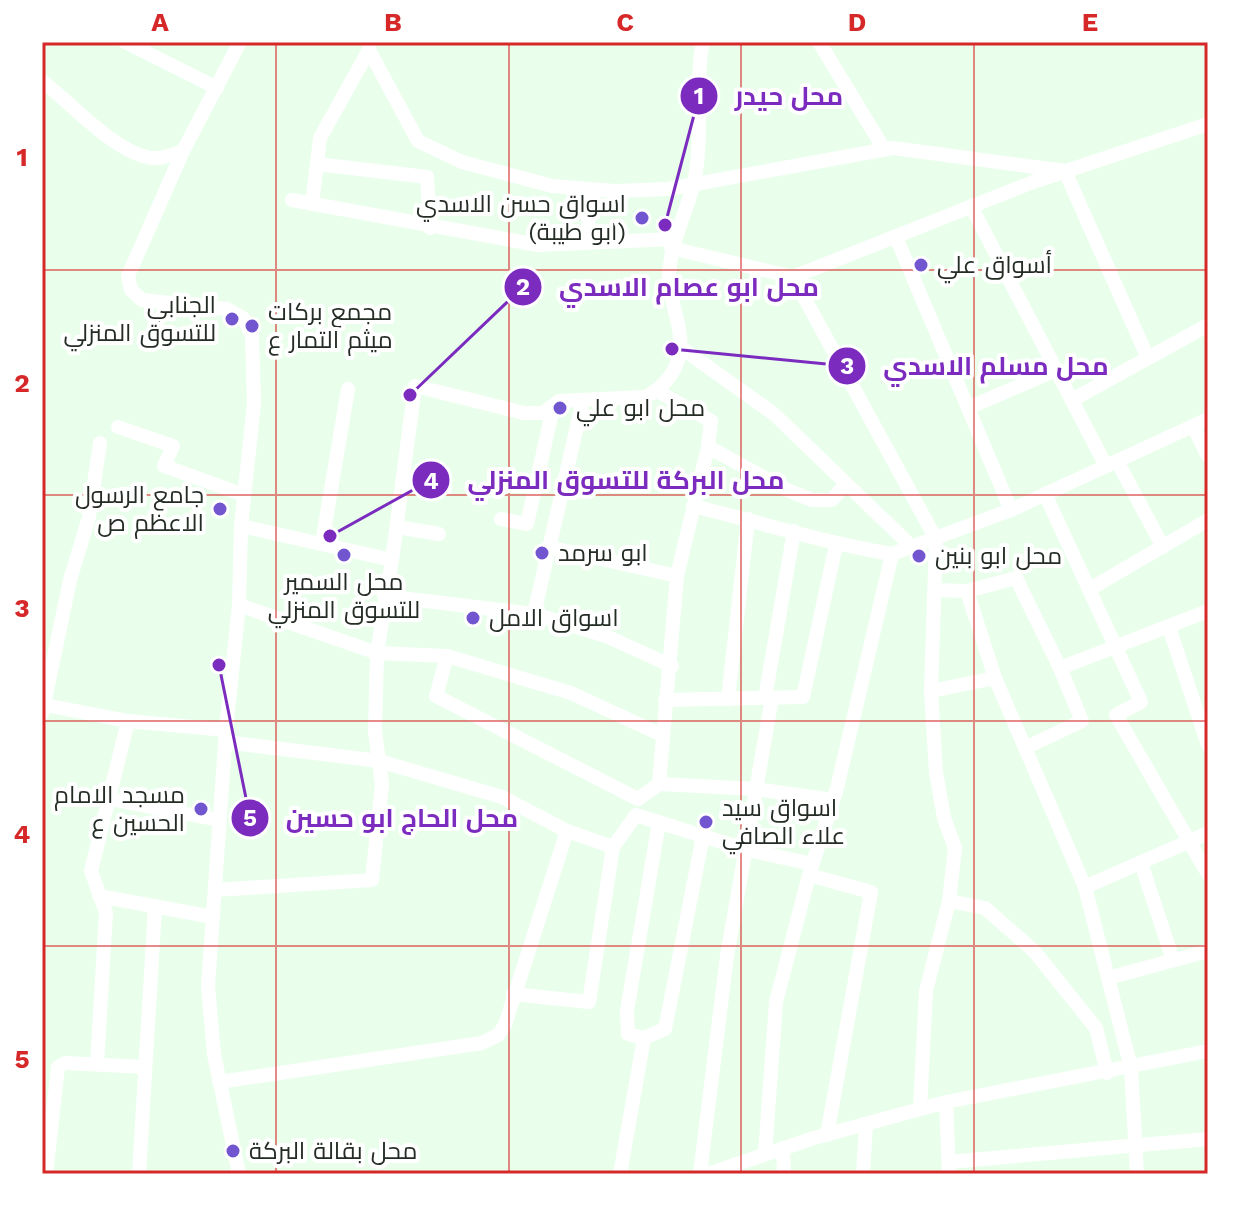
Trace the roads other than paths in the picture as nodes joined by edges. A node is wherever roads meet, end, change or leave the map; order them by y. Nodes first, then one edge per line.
1 (125, 42) edge
2 (240, 42) edge
3 (703, 42) edge
4 (819, 42) edge
5 (369, 46) edge
6 (42, 81) edge
7 (217, 88) junction
8 (1208, 124) edge
9 (884, 149) junction
10 (183, 151) junction
11 (317, 164) junction
12 (1065, 171) junction
13 (693, 183) junction
14 (584, 189) junction
15 (292, 200) dead end
16 (312, 204) junction
17 (971, 206) junction
18 (430, 228) junction
19 (896, 237) junction
20 (591, 242) junction
21 (672, 244) junction
22 (793, 277) junction
23 (1208, 325) edge
24 (680, 347) junction
25 (1147, 356) junction
26 (1056, 370) junction
27 (348, 389) dead end
28 (657, 391) junction
29 (583, 400) junction
30 (1072, 400) junction
31 (553, 408) junction
32 (968, 408) junction
33 (1208, 419) edge
34 (1193, 426) junction
35 (118, 427) dead end
36 (100, 443) dead end
37 (708, 447) junction
38 (1208, 456) edge
39 (1112, 463) junction
40 (846, 484) junction
41 (404, 485) junction
42 (445, 489) dead end
43 (1045, 494) junction
44 (244, 495) junction
45 (693, 506) junction
46 (1011, 510) junction
47 (501, 519) dead end
48 (748, 519) junction
49 (1208, 520) edge
50 (241, 526) junction
51 (397, 527) junction
52 (794, 531) junction
53 (439, 534) dead end
54 (936, 539) junction
55 (322, 543) junction
56 (836, 545) junction
57 (911, 546) junction
58 (548, 547) junction
59 (1163, 547) junction
60 (892, 554) junction
61 (392, 560) junction
62 (677, 576) junction
63 (1090, 589) junction
64 (936, 590) junction
65 (967, 591) junction
66 (384, 596) junction
67 (239, 605) junction
68 (1208, 611) edge
69 (534, 614) junction
70 (1169, 627) junction
71 (1117, 648) junction
72 (377, 653) junction
73 (447, 656) junction
74 (672, 666) junction
75 (1060, 668) junction
76 (995, 678) junction
77 (931, 691) junction
78 (768, 698) junction
79 (728, 699) junction
80 (665, 700) junction
81 (43, 709) edge
82 (128, 721) junction
83 (662, 735) junction
84 (226, 736) junction
85 (1208, 745) edge
86 (1025, 748) junction
87 (379, 761) junction
88 (659, 784) junction
89 (756, 789) junction
90 (110, 799) junction
91 (638, 799) junction
92 (833, 800) junction
93 (636, 815) junction
94 (219, 820) junction
95 (659, 822) junction
96 (567, 831) junction
97 (1208, 833) edge
98 (703, 836) junction
99 (1193, 842) junction
100 (613, 847) junction
101 (744, 849) junction
102 (1141, 863) junction
103 (811, 870) junction
104 (1208, 874) edge
105 (1085, 887) junction
106 (215, 890) junction
107 (99, 896) junction
108 (949, 901) junction
109 (155, 907) junction
110 (213, 917) junction
111 (1208, 951) edge
112 (1173, 960) junction
113 (1108, 978) junction
114 (513, 994) junction
115 (644, 1038) junction
116 (1208, 1051) edge
117 (97, 1064) junction
118 (145, 1067) junction
119 (1131, 1068) junction
120 (1107, 1073) junction
121 (219, 1082) junction
122 (946, 1102) junction
123 (920, 1109) junction
124 (866, 1124) junction
125 (827, 1135) junction
126 (1208, 1139) edge
127 (1136, 1144) junction
128 (783, 1148) junction
129 (765, 1154) junction
130 (949, 1168) edge
131 (46, 1174) edge
132 (139, 1174) edge
133 (239, 1174) edge
134 (620, 1174) edge
135 (700, 1174) edge
136 (708, 1174) edge
137 (784, 1174) edge
138 (863, 1174) edge
139 (1137, 1174) edge

1 - 7 street
2 - 7 street
3 - 13 street
4 - 9 street
5 - 11 street
5 - 14 street
6 - 10 street
7 - 10 street
8 - 12 street
9 - 12 street
9 - 13 street
10 - 44 street
11 - 16 street
11 - 18 street
12 - 17 street
12 - 25 street
13 - 14 street
13 - 21 street
14 - 20 street
15 - 16 street
16 - 18 street
17 - 19 street
17 - 26 street
18 - 20 street
19 - 22 street
19 - 32 street
20 - 21 street
21 - 22 street
21 - 24 street
22 - 54 street
23 - 25 street
24 - 28 street
24 - 40 street
25 - 30 street
26 - 30 street
26 - 32 street
27 - 55 street
28 - 29 street
28 - 37 street
29 - 31 street
29 - 58 street
30 - 39 street
31 - 41 street
31 - 47 street
32 - 46 street
33 - 34 street
34 - 38 street
34 - 39 street
35 - 44 street
36 - 81 street
37 - 40 street
37 - 45 street
39 - 43 street
39 - 59 street
40 - 57 street
41 - 42 street
41 - 51 street
43 - 46 street
43 - 63 street
44 - 50 street
45 - 48 street
45 - 62 street
46 - 54 street
48 - 52 street
48 - 79 street
49 - 59 street
50 - 55 street
50 - 67 street
51 - 53 street
51 - 61 street
52 - 56 street
52 - 78 street
54 - 57 street
54 - 64 street
55 - 61 street
56 - 60 street
56 - 78 street
57 - 60 street
58 - 62 street
58 - 69 street
59 - 63 street
60 - 92 street
61 - 66 street
62 - 74 street
63 - 71 street
64 - 65 street
64 - 77 street
65 - 75 street
65 - 76 street
66 - 69 street
66 - 72 street
67 - 72 street
67 - 84 street
68 - 70 street
69 - 74 street
70 - 71 street
70 - 85 street
71 - 75 street
71 - 99 street
72 - 73 street
72 - 87 street
73 - 83 street
73 - 91 street
74 - 80 street
75 - 86 street
76 - 77 street
76 - 86 street
77 - 108 street
78 - 79 street
78 - 89 street
79 - 80 street
80 - 83 street
81 - 82 street
82 - 84 street
82 - 90 street
83 - 88 street
84 - 87 street
84 - 94 street
86 - 105 street
87 - 96 street
87 - 106 street
88 - 89 street
88 - 91 street
89 - 92 street
89 - 101 street
90 - 94 street
90 - 107 street
91 - 93 street
92 - 103 street
93 - 95 street
93 - 100 street
94 - 106 street
95 - 98 street
95 - 115 street
96 - 100 street
96 - 114 street
97 - 99 street
98 - 101 street
98 - 115 street
99 - 102 street
99 - 104 street
100 - 114 street
101 - 103 street
101 - 135 street
102 - 105 street
102 - 112 street
103 - 125 street
103 - 129 street
105 - 113 street
106 - 110 street
107 - 109 street
107 - 117 street
108 - 120 street
108 - 123 street
109 - 110 street
109 - 118 street
110 - 121 street
111 - 112 street
112 - 113 street
113 - 119 street
114 - 121 street
115 - 134 street
116 - 119 street
117 - 118 street
117 - 131 street
118 - 132 street
119 - 120 street
119 - 127 street
120 - 122 street
121 - 133 street
122 - 123 street
122 - 130 street
123 - 124 street
124 - 125 street
124 - 138 street
125 - 128 street
126 - 127 street
127 - 130 street
127 - 139 street
128 - 129 street
128 - 137 street
129 - 136 street

